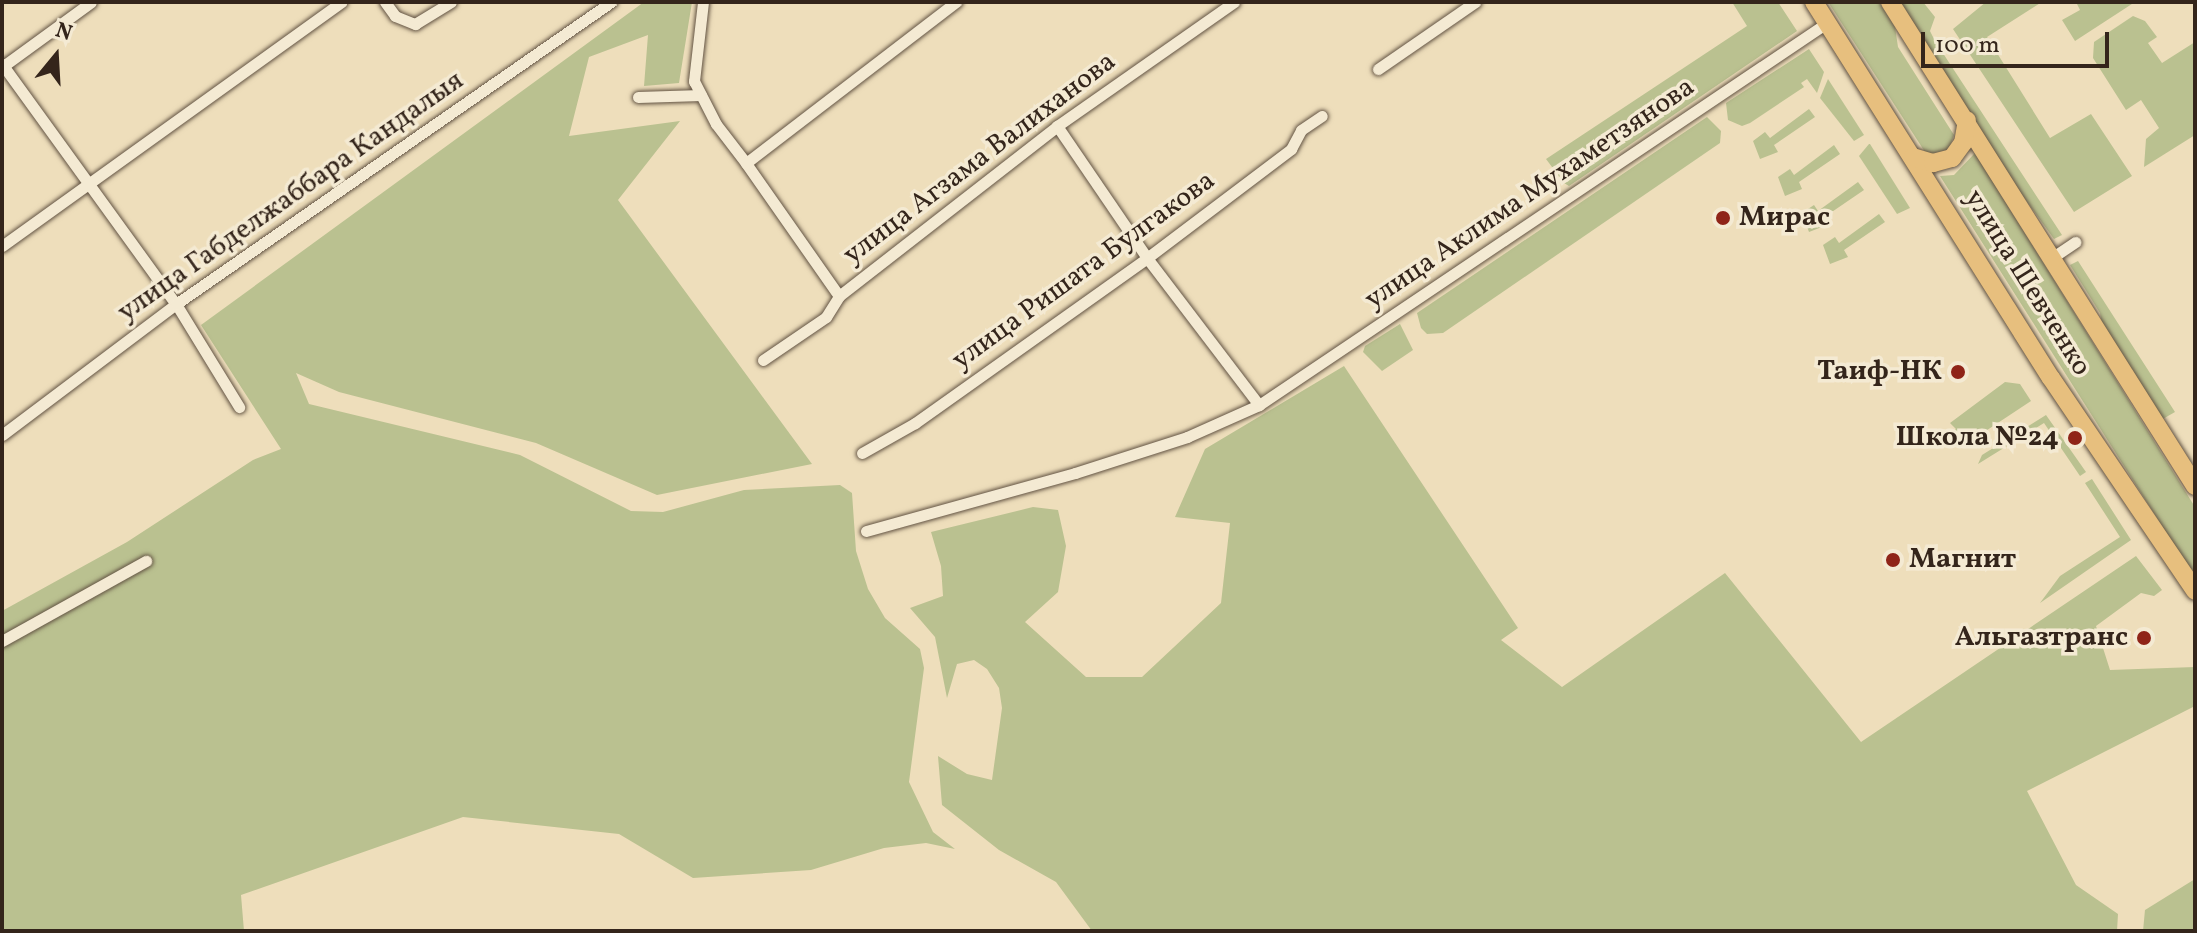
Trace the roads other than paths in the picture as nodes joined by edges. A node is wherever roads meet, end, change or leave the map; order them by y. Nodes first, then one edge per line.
1 (91, 2) edge
2 (341, 2) edge
3 (385, 2) edge
4 (451, 2) edge
5 (611, 2) edge
6 (703, 2) edge
7 (956, 2) edge
8 (1234, 2) edge
9 (1475, 2) edge
10 (1814, 2) edge
11 (1890, 2) edge
12 (1828, 22) junction
13 (2, 66) edge
14 (1378, 69) dead end
15 (701, 95) junction
16 (638, 97) dead end
17 (1322, 116) dead end
18 (1967, 120) junction
19 (1057, 126) junction
20 (1913, 157) junction
21 (746, 163) junction
22 (87, 182) junction
23 (2075, 242) dead end
24 (2, 246) edge
25 (2053, 257) junction
26 (1147, 258) junction
27 (839, 296) junction
28 (176, 304) junction
29 (763, 360) dead end
30 (1259, 405) junction
31 (239, 407) dead end
32 (2, 435) edge
33 (862, 453) dead end
34 (2195, 486) edge
35 (866, 531) dead end
36 (146, 561) dead end
37 (2195, 591) edge
38 (2, 641) edge

1 - 13 street
2 - 22 street
3 - 4 street
5 - 28 street, улица Габделжаббара Кандалыя
6 - 15 street
7 - 21 street
8 - 19 street, улица Агзама Валиханова
9 - 14 street
10 - 12 main road, улица Шевченко
11 - 18 main road, улица Шевченко
12 - 20 main road, улица Шевченко
12 - 30 street, улица Аклима Мухаметзянова
13 - 22 street
15 - 16 street
15 - 21 street
17 - 26 street, улица Ришата Булгакова
18 - 20 main road
18 - 25 main road, улица Шевченко
19 - 26 street
19 - 27 street, улица Агзама Валиханова
20 - 37 main road, улица Шевченко
21 - 27 street
22 - 24 street
22 - 28 street
23 - 25 street
25 - 34 main road, улица Шевченко
26 - 30 street
26 - 33 street, улица Ришата Булгакова
27 - 29 street, улица Агзама Валиханова
28 - 31 street
28 - 32 street, улица Габделжаббара Кандалыя
30 - 35 street, улица Аклима Мухаметзянова
36 - 38 street

